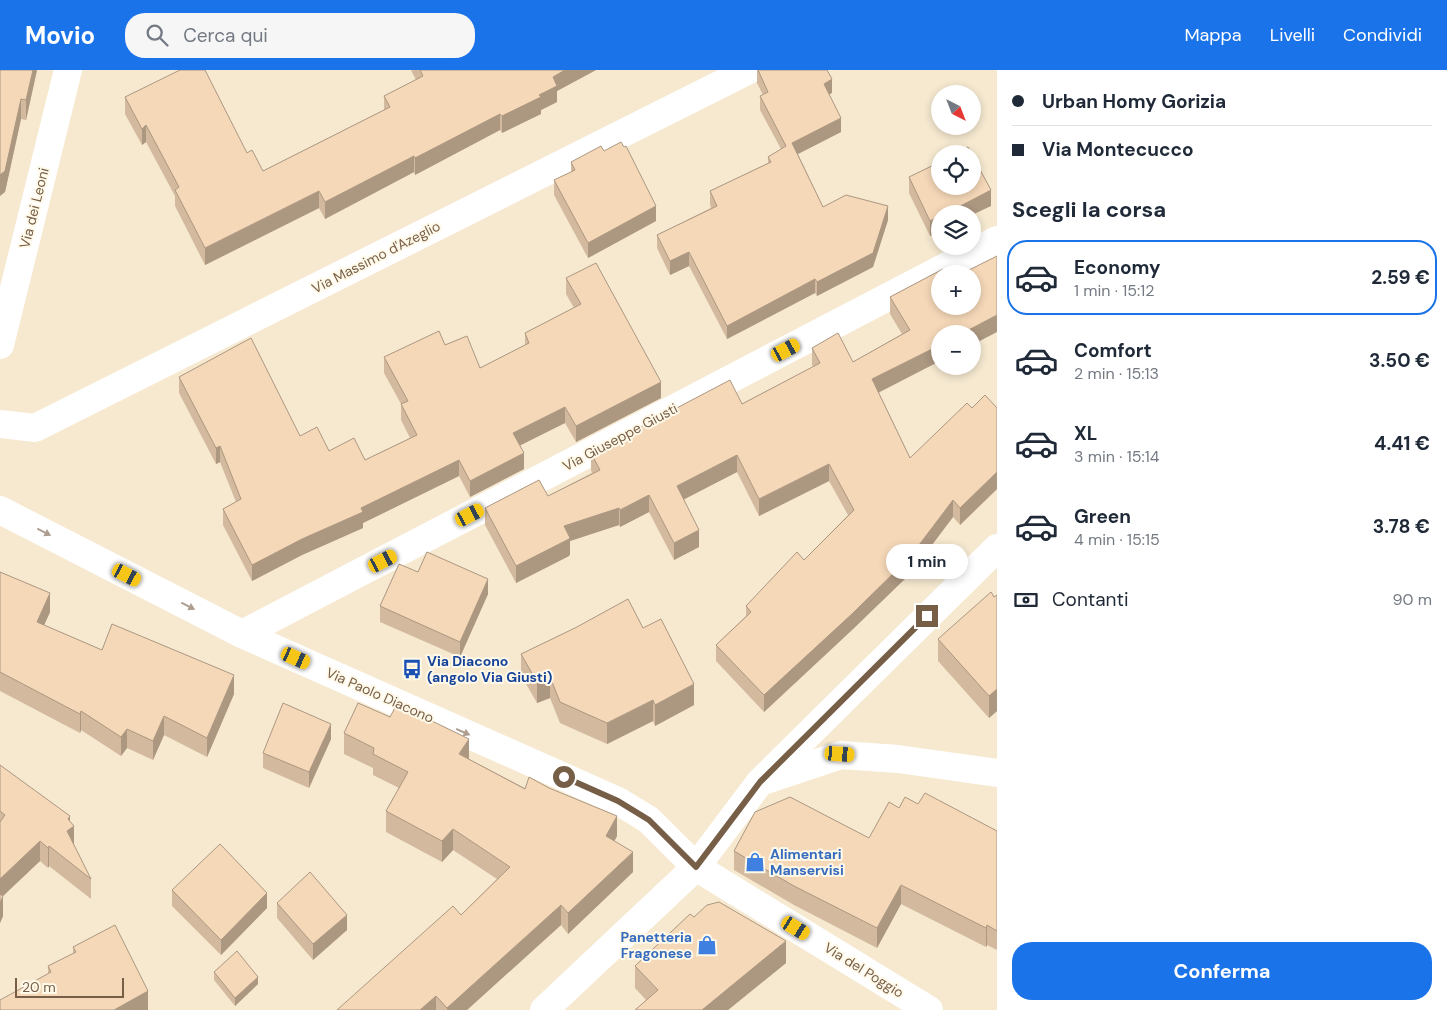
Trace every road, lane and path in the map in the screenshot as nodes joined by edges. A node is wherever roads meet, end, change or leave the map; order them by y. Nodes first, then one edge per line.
1 (68, 70) edge
2 (748, 70) edge
3 (997, 240) edge
4 (0, 345) edge
5 (0, 424) edge
6 (0, 510) edge
7 (997, 548) edge
8 (242, 634) junction
9 (997, 773) edge
10 (760, 782) junction
11 (696, 867) junction
12 (544, 1010) edge
13 (929, 1010) edge

1 - 4 street, Via dei Leoni
2 - 5 street, Via Massimo d'Azeglio
3 - 8 street, Via Giuseppe Giusti
6 -> 8 street, Via Paolo Diacono
7 - 10 street
8 -> 11 street, Via Paolo Diacono
9 - 10 street
10 - 11 street
11 - 12 street
11 - 13 street, Via del Poggio

